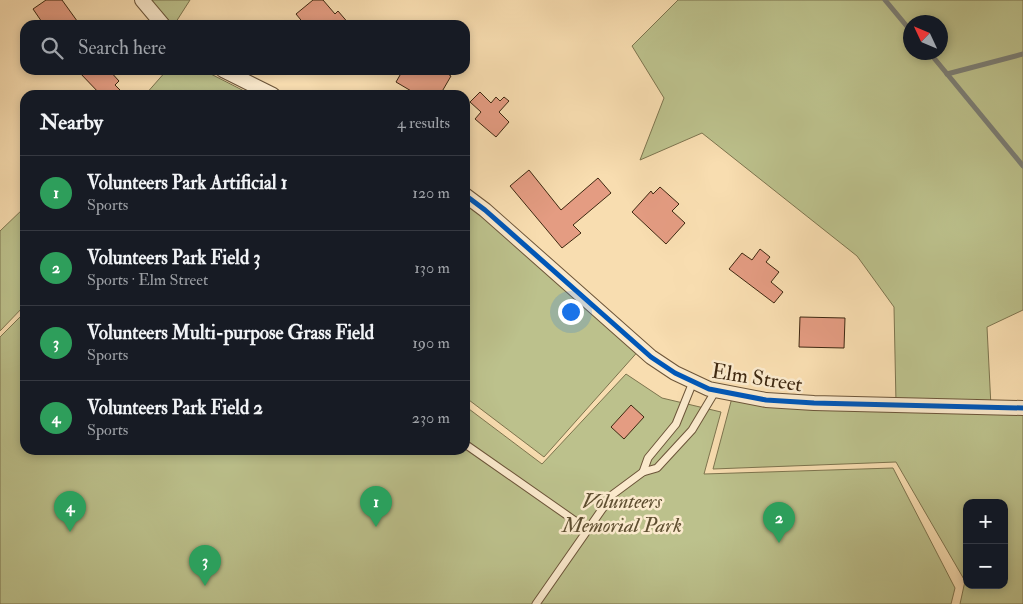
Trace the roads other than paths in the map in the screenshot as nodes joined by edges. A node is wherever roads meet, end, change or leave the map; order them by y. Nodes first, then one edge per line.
1 (142, 0) edge
2 (160, 20) edge
3 (233, 75) edge
4 (263, 90) edge
5 (470, 199) edge
6 (693, 382) junction
7 (716, 390) junction
8 (1023, 408) edge
9 (470, 447) edge
10 (643, 472) junction
11 (588, 530) junction
12 (536, 604) edge

1 - 2 street
3 - 4 street
5 - 6 street, Elm Street
6 - 7 street, Elm Street
6 - 10 lane
7 - 8 street, Elm Street
7 - 10 lane
9 - 11 lane
10 - 11 lane
11 - 12 lane

